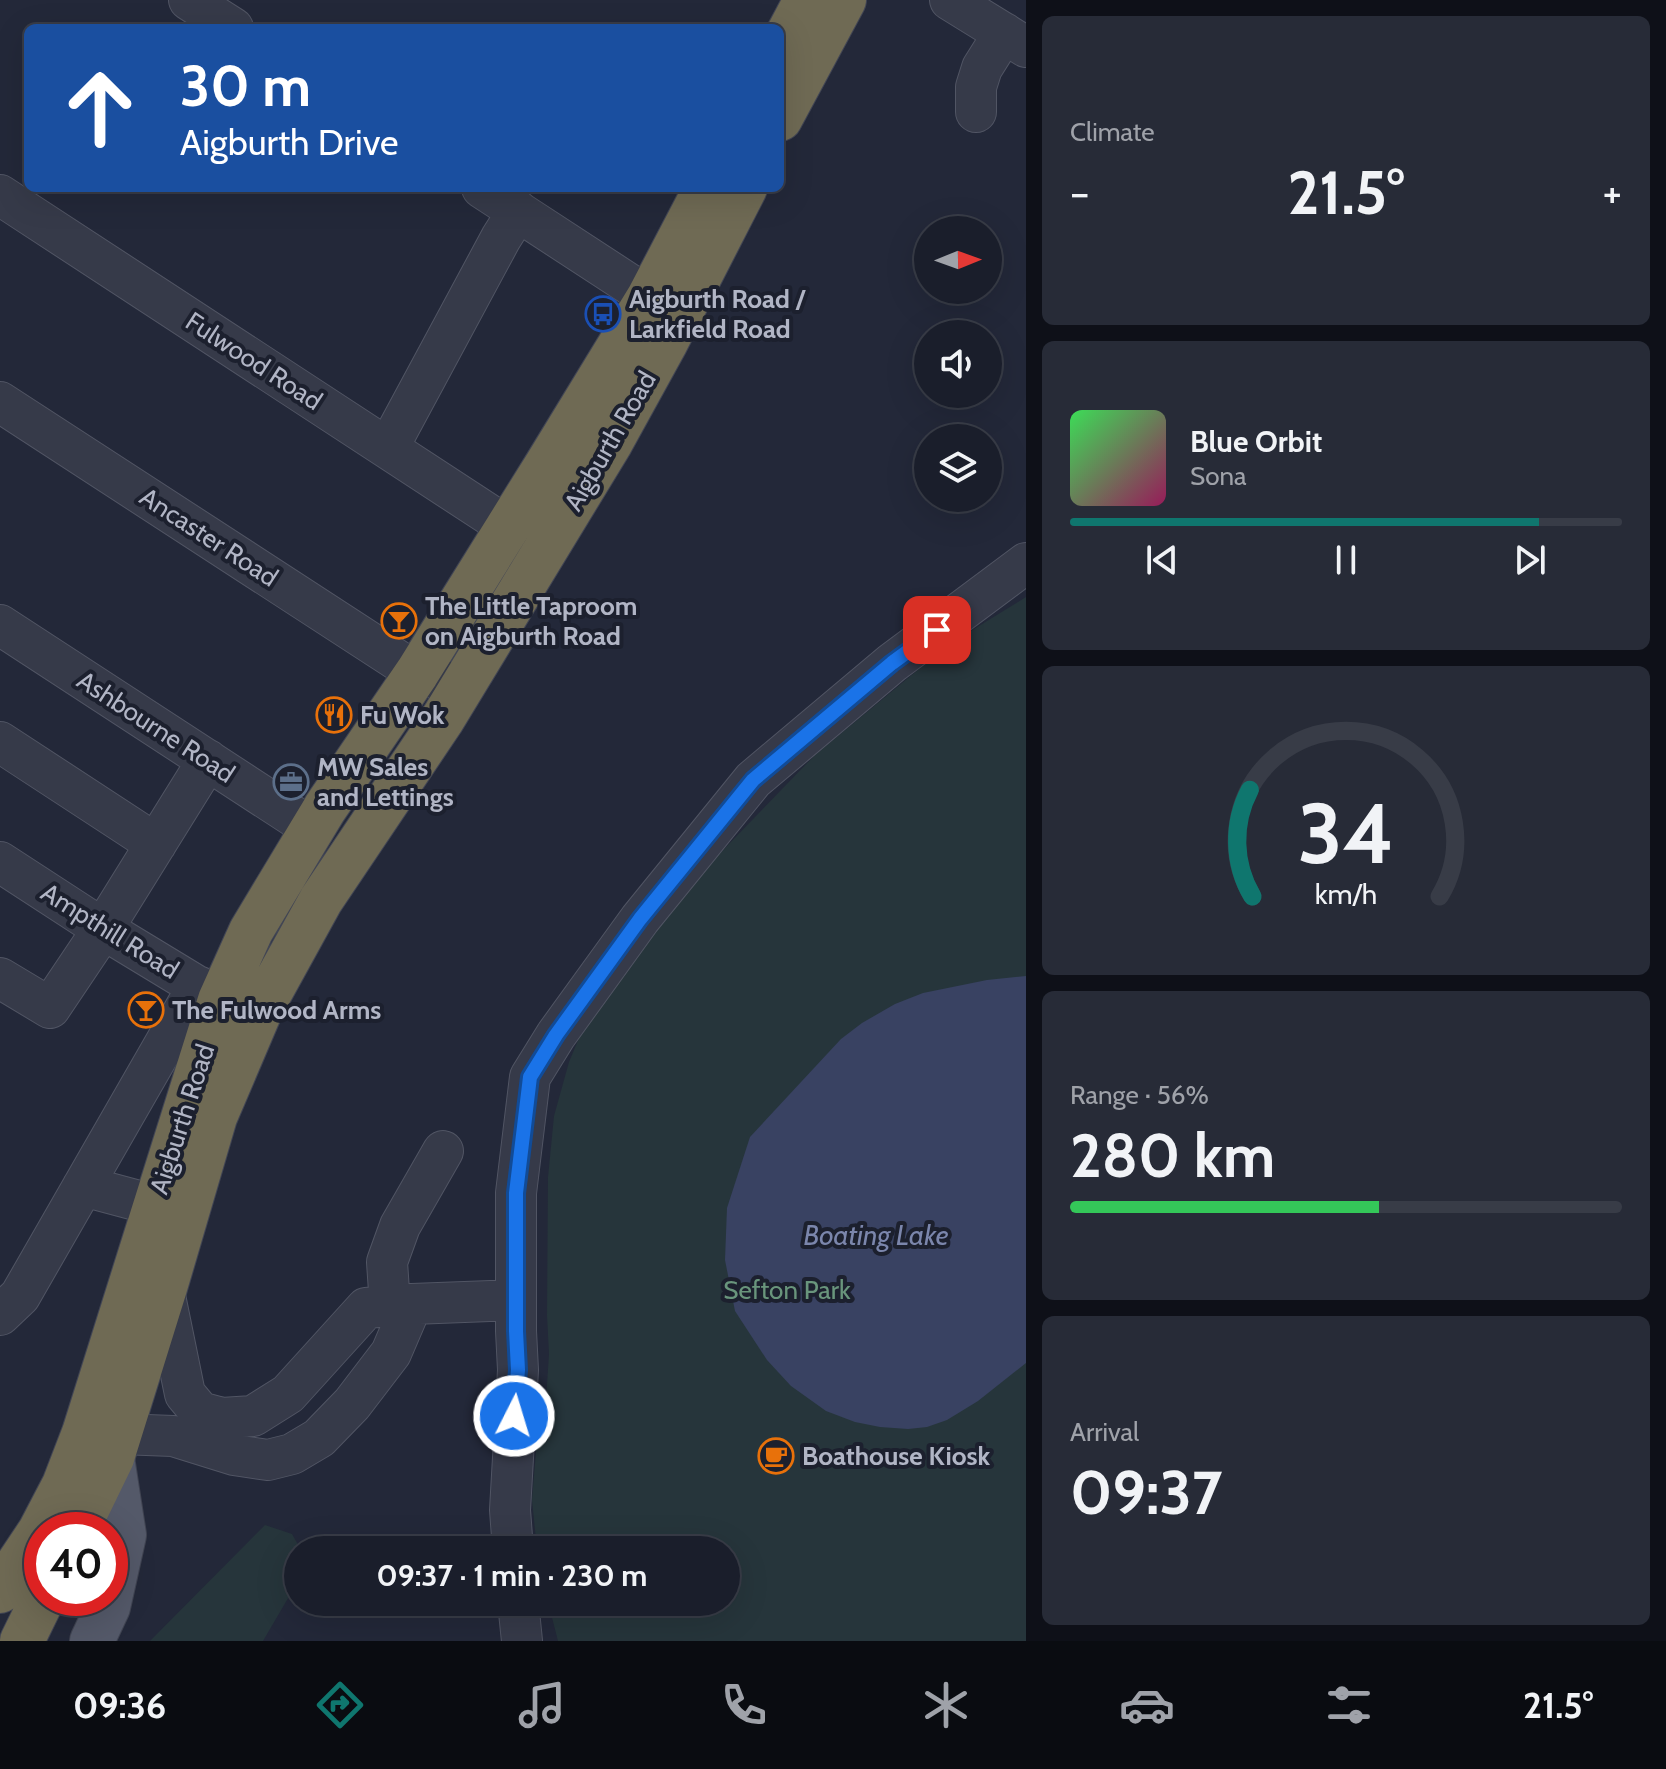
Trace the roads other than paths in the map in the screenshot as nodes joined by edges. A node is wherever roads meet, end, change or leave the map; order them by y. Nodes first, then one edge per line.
1 (189, 0) edge
2 (814, 0) edge
3 (950, 0) edge
4 (227, 24) edge
5 (1015, 40) edge
6 (784, 43) edge
7 (784, 105) edge
8 (976, 112) dead end
9 (488, 192) edge
10 (704, 192) edge
11 (743, 192) edge
12 (0, 195) edge
13 (518, 211) junction
14 (649, 297) junction
15 (0, 402) edge
16 (388, 448) junction
17 (508, 527) junction
18 (1026, 563) edge
19 (0, 625) edge
20 (417, 673) junction
21 (462, 686) junction
22 (0, 742) edge
23 (208, 760) junction
24 (313, 829) junction
25 (156, 844) junction
26 (0, 862) edge
27 (103, 929) junction
28 (0, 978) edge
29 (209, 993) junction
30 (443, 1151) dead end
31 (83, 1186) junction
32 (154, 1205) junction
33 (164, 1291) junction
34 (516, 1300) junction
35 (401, 1305) junction
36 (0, 1315) edge
37 (116, 1446) junction
38 (85, 1512) edge
39 (512, 1536) edge
40 (0, 1591) edge
41 (34, 1616) edge
42 (519, 1616) edge
43 (22, 1641) edge
44 (92, 1641) edge
45 (522, 1641) edge

1 - 4 street
2 - 6 highway
2 - 7 highway
3 - 5 street
5 - 8 street
9 - 13 street
10 - 14 highway, Aigburth Road
11 - 21 highway, Aigburth Road
12 - 16 street, Fulwood Road
13 - 14 street
13 - 16 street
14 - 17 highway, Aigburth Road
15 - 20 street, Ancaster Road
16 - 17 street, Fulwood Road
17 - 20 highway, Aigburth Road
18 - 34 street
19 - 23 street, Ashbourne Road
20 - 21 street
20 - 24 highway, Aigburth Road
21 - 33 highway, Aigburth Road
22 - 25 street
23 - 24 street, Ashbourne Road
23 - 25 street
24 - 29 highway, Aigburth Road
25 - 27 street
26 - 27 street, Ampthill Road
27 - 28 street
27 - 29 street, Ampthill Road
29 - 31 street
29 - 32 highway, Aigburth Road
30 - 35 street
31 - 32 street
31 - 36 street
32 - 40 highway, Aigburth Road
33 - 35 street
33 - 37 highway, Aigburth Road
34 - 35 street
34 - 39 street
35 - 37 street
37 - 38 highway, Aigburth Road
37 - 44 main road
41 - 43 highway
42 - 45 street

